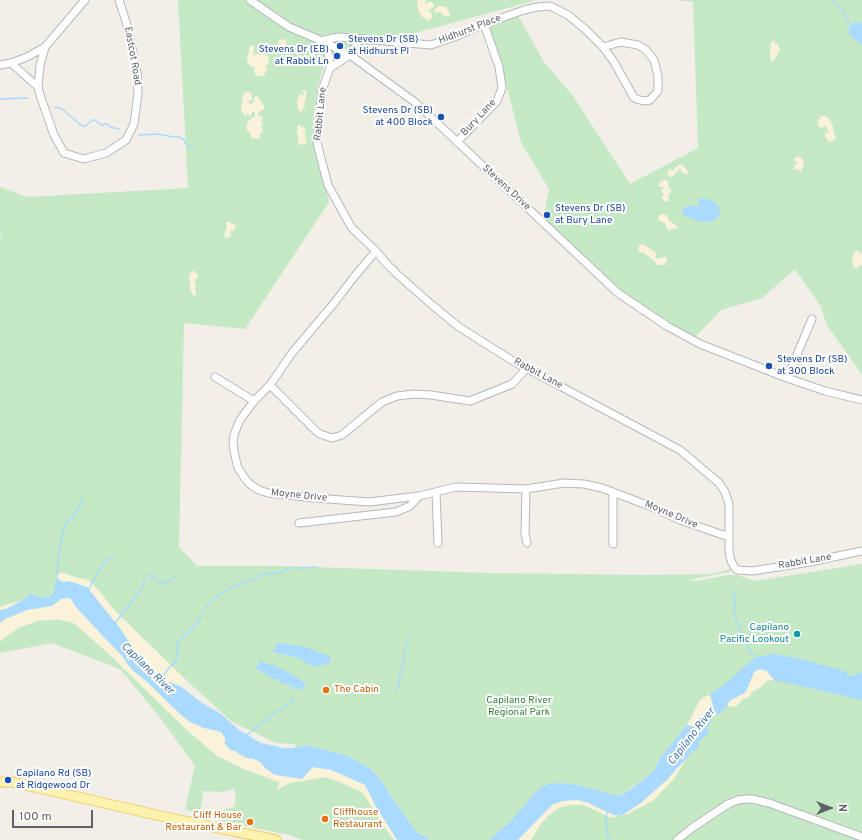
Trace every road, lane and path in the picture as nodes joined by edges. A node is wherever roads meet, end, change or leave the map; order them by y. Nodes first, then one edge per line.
1 (85, 0) edge
2 (118, 0) edge
3 (250, 0) edge
4 (484, 24) junction
5 (360, 39) junction
6 (322, 41) junction
7 (45, 47) junction
8 (603, 47) junction
9 (350, 55) junction
10 (11, 63) junction
11 (0, 65) edge
12 (330, 68) junction
13 (38, 87) junction
14 (456, 142) junction
15 (376, 251) junction
16 (812, 319) dead end
17 (527, 368) junction
18 (215, 377) dead end
19 (787, 378) junction
20 (270, 385) junction
21 (862, 400) edge
22 (254, 401) junction
23 (526, 489) junction
24 (436, 492) junction
25 (613, 492) junction
26 (419, 496) junction
27 (299, 523) dead end
28 (729, 536) junction
29 (438, 543) dead end
30 (527, 543) dead end
31 (613, 544) dead end
32 (862, 551) edge
33 (0, 782) edge
34 (862, 837) edge
35 (276, 840) edge
36 (677, 840) edge

1 - 7 street
2 - 13 street, Eastcot Road
3 - 6 street, Stevens Drive
4 - 5 street, Hidhurst Place
4 - 8 street, Hidhurst Place
4 - 14 street, Bury Lane
5 - 6 street, Hidhurst Place
5 - 9 street
6 - 9 street, Stevens Drive
6 - 12 street
7 - 10 street
7 - 13 street, Eastcot Road
8 - 8 street, Hidhurst Place
9 - 12 street
9 - 14 street, Stevens Drive
10 - 11 street
10 - 13 street
12 - 15 street, Rabbit Lane
14 - 19 street, Stevens Drive
15 - 17 street, Rabbit Lane
15 - 20 street, Moyne Drive
16 - 19 street
17 - 20 street
17 - 28 street, Rabbit Lane
18 - 22 street
19 - 21 street, Stevens Drive
20 - 22 street, Moyne Drive
22 - 26 street, Moyne Drive
23 - 24 street, Moyne Drive
23 - 25 street, Moyne Drive
23 - 30 street
24 - 26 street, Moyne Drive
24 - 29 street
25 - 28 street, Moyne Drive
25 - 31 street
26 - 27 street, Moyne Drive
28 - 32 street, Rabbit Lane
33 - 35 main road
34 - 36 street

